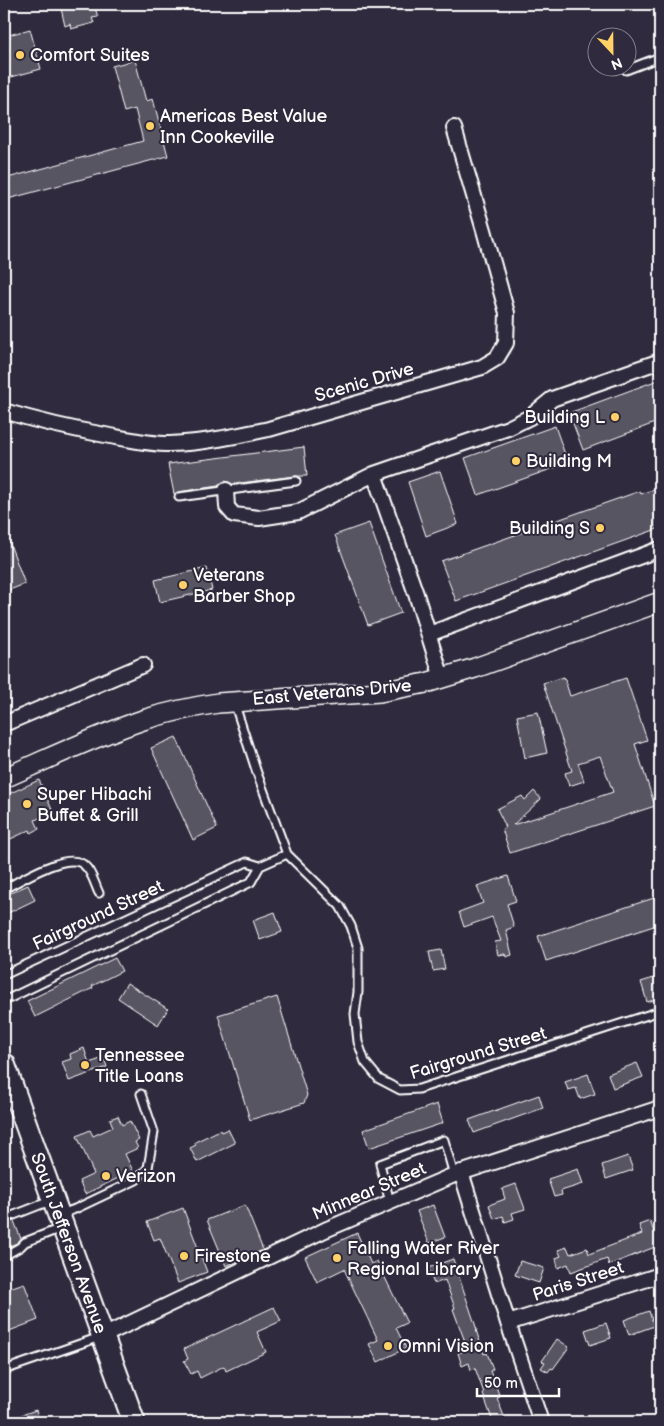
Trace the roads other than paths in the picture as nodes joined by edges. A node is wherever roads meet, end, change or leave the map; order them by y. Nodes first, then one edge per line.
1 (660, 57) edge
2 (636, 66) edge
3 (454, 128) dead end
4 (660, 361) edge
5 (4, 411) edge
6 (374, 474) junction
7 (296, 481) dead end
8 (226, 490) junction
9 (179, 496) dead end
10 (660, 549) edge
11 (660, 602) edge
12 (429, 634) junction
13 (143, 666) dead end
14 (442, 678) junction
15 (234, 702) junction
16 (4, 724) edge
17 (4, 778) edge
18 (287, 854) junction
19 (260, 866) junction
20 (4, 889) edge
21 (99, 893) dead end
22 (4, 976) edge
23 (4, 1001) edge
24 (660, 1011) edge
25 (4, 1064) edge
26 (141, 1094) dead end
27 (660, 1108) edge
28 (458, 1173) junction
29 (390, 1202) junction
30 (58, 1214) junction
31 (4, 1219) edge
32 (4, 1256) edge
33 (660, 1275) edge
34 (508, 1323) junction
35 (103, 1336) junction
36 (4, 1370) edge
37 (134, 1422) edge
38 (540, 1422) edge

1 - 2 lane
3 - 5 street, Scenic Drive
4 - 6 street
6 - 8 street
6 - 12 street
7 - 8 lane
8 - 9 lane
10 - 12 street
11 - 14 street, East Veterans Drive
12 - 14 street
13 - 16 street
14 - 15 street, East Veterans Drive
15 - 17 street, East Veterans Drive
15 - 18 lane, Fairground Street
18 - 19 lane, Fairground Street
18 - 24 lane, Fairground Street
19 - 22 lane, Fairground Street
19 - 23 lane, Fairground Street
20 - 21 lane
25 - 30 main road, South Jefferson Avenue
26 - 30 lane
27 - 28 street, Minnear Street
28 - 29 street, Minnear Street
28 - 29 lane
28 - 34 street
29 - 35 street, Minnear Street
30 - 31 lane
30 - 32 lane
30 - 35 main road, South Jefferson Avenue
33 - 34 street, Paris Street
34 - 38 street
35 - 36 lane
35 - 37 main road, South Jefferson Avenue

